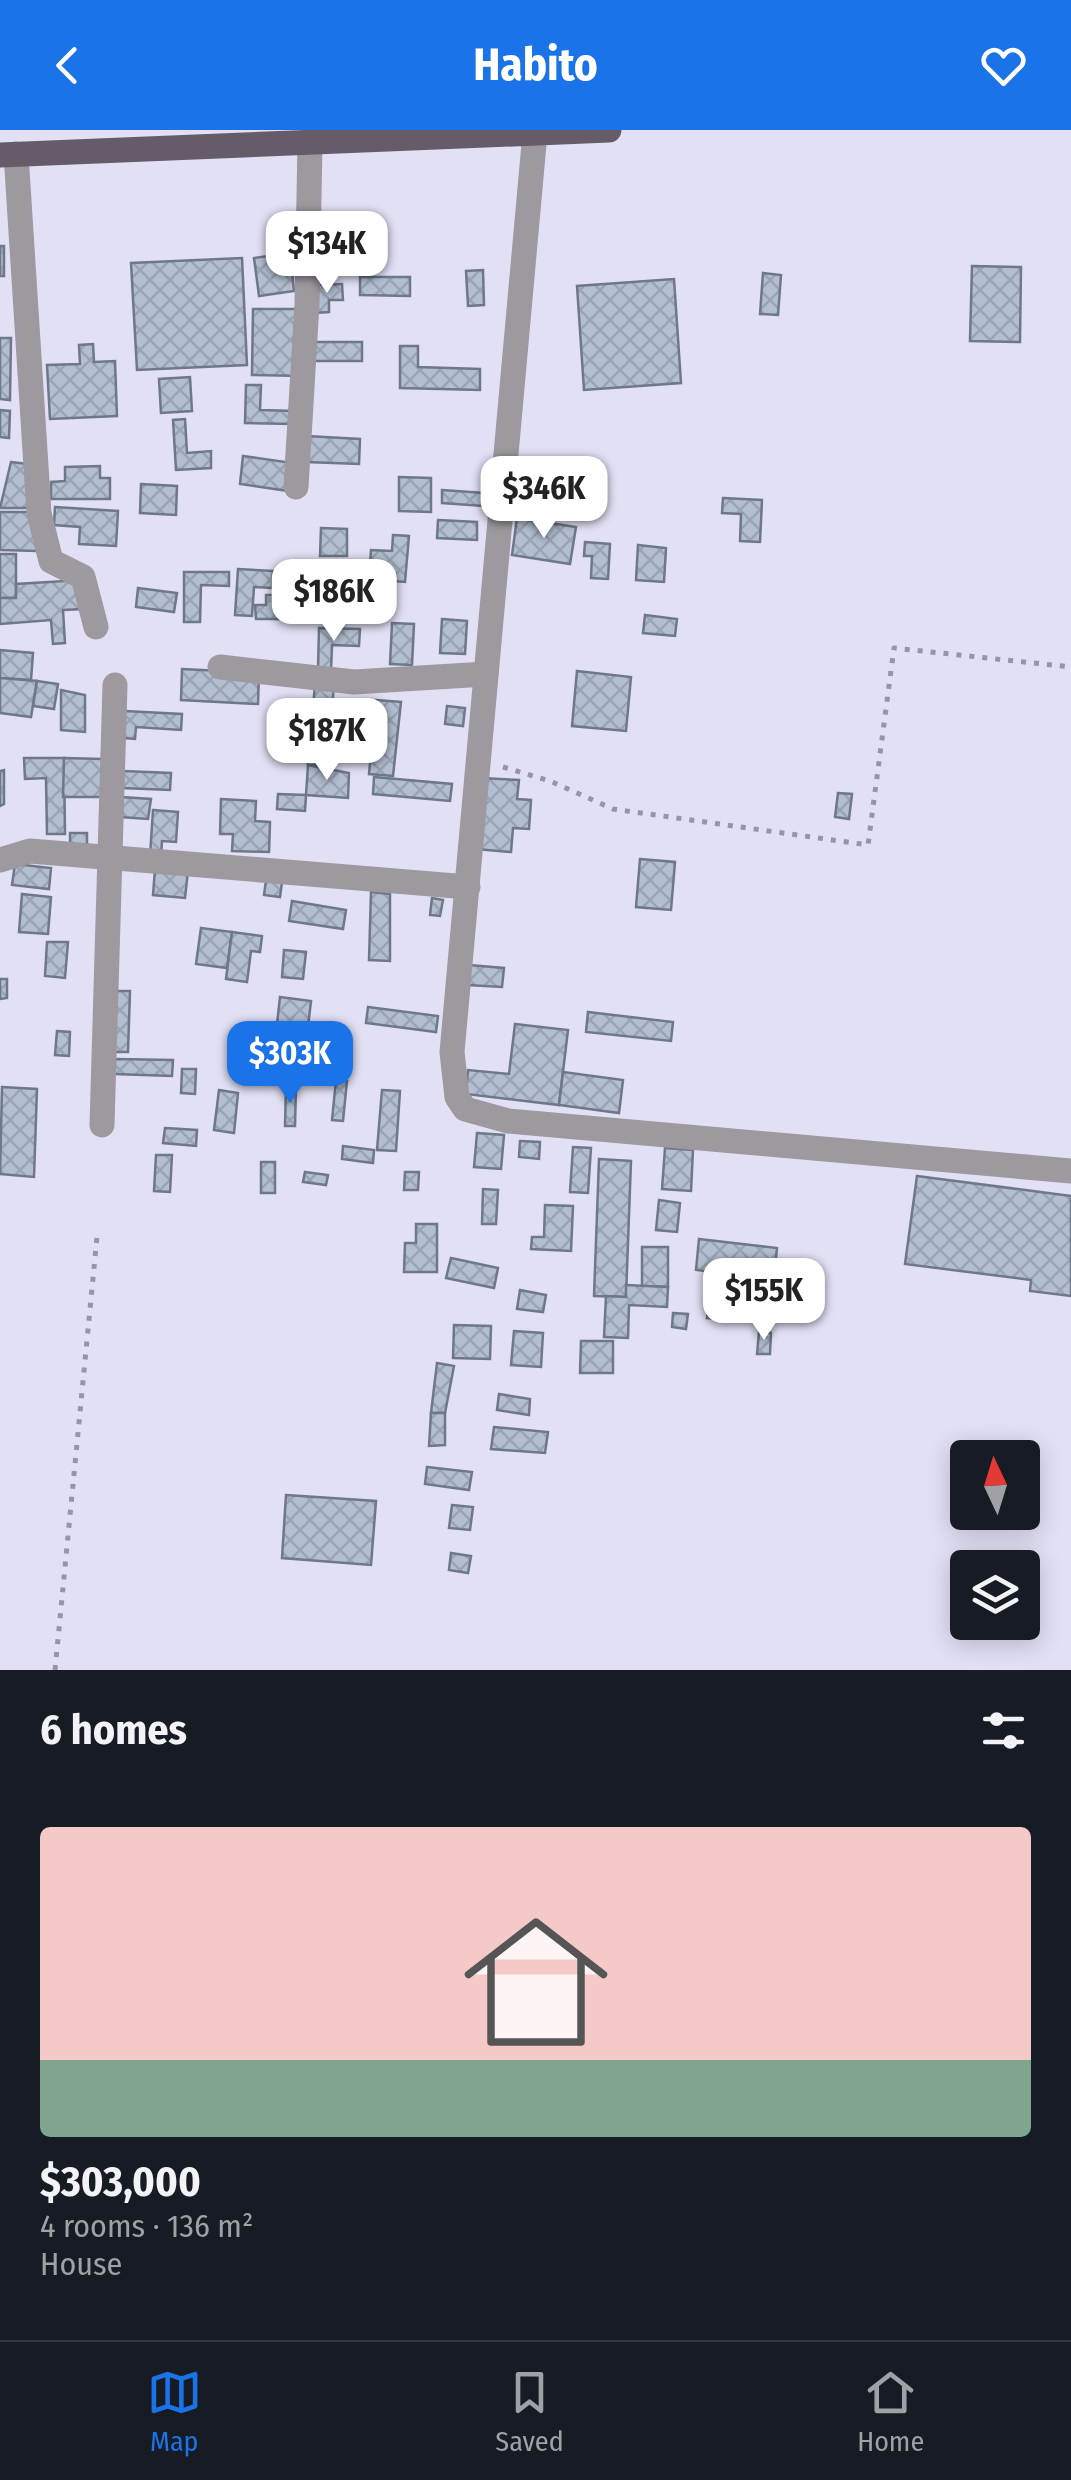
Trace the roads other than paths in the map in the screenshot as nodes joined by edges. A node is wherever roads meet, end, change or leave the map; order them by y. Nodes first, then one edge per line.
1 (609, 130) edge
2 (535, 133) junction
3 (310, 142) junction
4 (8, 155) edge
5 (296, 487) dead end
6 (96, 628) dead end
7 (220, 667) dead end
8 (486, 674) junction
9 (115, 685) dead end
10 (111, 856) junction
11 (0, 860) edge
12 (468, 887) junction
13 (102, 1126) dead end
14 (1071, 1170) edge

1 - 2 main road
2 - 3 main road
2 - 8 street
3 - 4 main road
3 - 5 street
4 - 6 street
7 - 8 street
8 - 12 street
9 - 10 street
10 - 11 street
10 - 12 street
10 - 13 street
12 - 14 street

